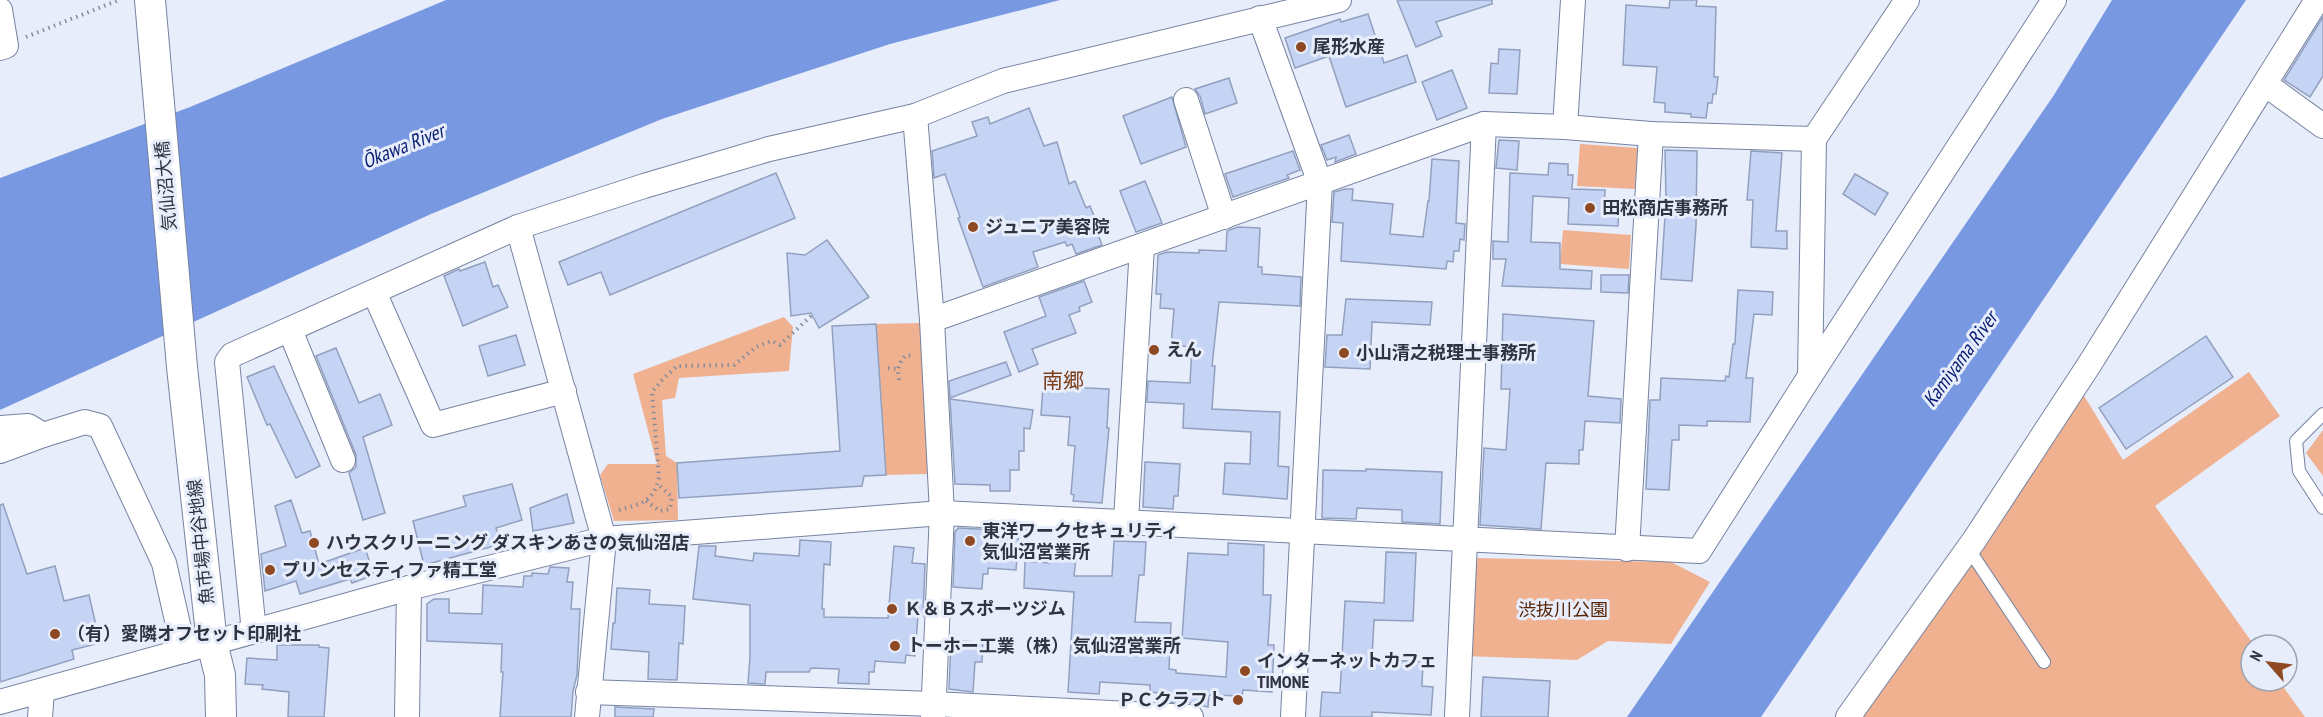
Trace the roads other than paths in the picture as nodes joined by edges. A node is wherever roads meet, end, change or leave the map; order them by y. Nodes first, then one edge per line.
1 (1338, 0) edge
2 (1573, 0) edge
3 (1907, 0) edge
4 (2054, 0) edge
5 (2317, 0) edge
6 (150, 3) edge
7 (0, 10) edge
8 (1260, 18) junction
9 (3, 47) edge
10 (2265, 84) junction
11 (1186, 100) dead end
12 (915, 116) junction
13 (1484, 124) junction
14 (2323, 126) edge
15 (1565, 127) junction
16 (1651, 134) junction
17 (1814, 140) junction
18 (1320, 183) junction
19 (1224, 217) junction
20 (518, 227) junction
21 (1142, 246) junction
22 (374, 292) junction
23 (932, 320) junction
24 (290, 330) junction
25 (182, 367) joint
26 (1810, 376) junction
27 (564, 391) junction
28 (2323, 414) edge
29 (0, 428) edge
30 (43, 435) junction
31 (0, 451) edge
32 (343, 460) dead end
33 (2323, 508) edge
34 (942, 513) junction
35 (1126, 521) junction
36 (1302, 530) junction
37 (604, 538) junction
38 (1465, 540) junction
39 (1968, 548) junction
40 (1628, 549) junction
41 (409, 588) junction
42 (254, 632) junction
43 (198, 647) junction
44 (2044, 662) dead end
45 (42, 691) junction
46 (588, 692) junction
47 (0, 702) edge
48 (934, 710) edge
49 (40, 717) edge
50 (221, 717) edge
51 (407, 717) edge
52 (587, 717) edge
53 (1191, 717) edge
54 (1293, 717) edge
55 (1457, 717) edge
56 (1848, 717) edge

1 - 8 street
2 - 15 street
3 - 17 street
4 - 26 street
5 - 10 street
6 - 25 street, 気仙沼大橋
7 - 9 street
8 - 12 street
8 - 18 street
10 - 14 street
10 - 39 street
11 - 19 street
12 - 20 street
12 - 23 street
13 - 15 street
13 - 18 street
13 - 38 street
15 - 16 street
16 - 17 street
16 - 40 street
17 - 26 street
18 - 19 street
18 - 36 street
19 - 21 street
20 - 22 street
20 - 27 street
21 - 23 street
21 - 35 street
22 - 24 street
22 - 27 street
23 - 34 street
24 - 32 street
24 - 42 street
25 - 43 street, 魚市場中谷地線
26 - 40 street
27 - 37 street
28 - 33 lane
29 - 30 street
30 - 31 street
30 - 43 street
34 - 35 street
34 - 37 street
34 - 48 street
35 - 36 street
36 - 38 street
36 - 54 street
37 - 41 street
37 - 46 street
38 - 40 street
38 - 55 street
39 - 44 lane
39 - 56 street
41 - 42 street
41 - 51 street
42 - 43 street
43 - 45 street
43 - 50 street, 魚市場中谷地線
45 - 47 street
45 - 49 street
46 - 48 street
46 - 52 street
48 - 53 street

